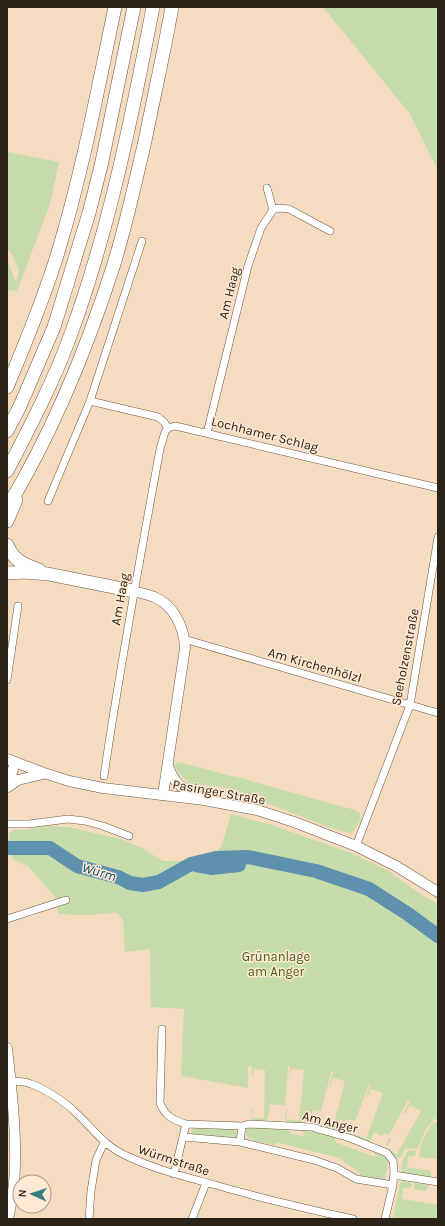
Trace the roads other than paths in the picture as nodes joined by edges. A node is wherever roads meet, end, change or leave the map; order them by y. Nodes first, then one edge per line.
1 (115, 7) edge
2 (134, 7) edge
3 (154, 7) edge
4 (172, 7) edge
5 (267, 188) dead end
6 (273, 210) junction
7 (330, 231) dead end
8 (142, 241) dead end
9 (7, 387) edge
10 (90, 401) junction
11 (168, 428) junction
12 (7, 430) edge
13 (207, 433) junction
14 (7, 471) edge
15 (22, 483) junction
16 (438, 488) edge
17 (48, 501) dead end
18 (7, 508) edge
19 (7, 521) edge
20 (438, 537) edge
21 (7, 544) edge
22 (7, 573) edge
23 (48, 574) junction
24 (133, 591) junction
25 (18, 606) dead end
26 (184, 639) junction
27 (7, 680) edge
28 (410, 705) junction
29 (438, 713) edge
30 (11, 761) edge
31 (168, 764) junction
32 (44, 773) junction
33 (104, 776) dead end
34 (8, 789) edge
35 (163, 795) junction
36 (204, 800) junction
37 (7, 824) edge
38 (129, 836) dead end
39 (356, 846) junction
40 (438, 892) edge
41 (66, 900) dead end
42 (7, 920) edge
43 (162, 1028) dead end
44 (7, 1048) edge
45 (10, 1081) junction
46 (9, 1102) edge
47 (186, 1124) junction
48 (242, 1126) junction
49 (184, 1137) junction
50 (240, 1142) junction
51 (104, 1143) junction
52 (174, 1174) junction
53 (394, 1175) junction
54 (438, 1182) edge
55 (206, 1183) junction
56 (392, 1185) junction
57 (8, 1219) edge
58 (89, 1219) edge
59 (192, 1219) edge
60 (353, 1219) edge
61 (385, 1219) edge

1 - 9 highway
2 - 12 highway
3 - 14 highway
4 - 15 highway
5 - 6 street
6 - 7 street
6 - 13 street, Am Haag
8 - 10 street
10 - 11 street
10 - 17 street
11 - 13 street, Lochhamer Schlag
11 - 24 street, Am Haag
13 - 16 street, Lochhamer Schlag
15 - 18 highway
15 - 19 highway
20 - 28 street, Seeholzenstraße
21 - 23 highway
22 - 23 highway
23 - 24 highway
24 - 26 main road
24 - 33 street, Am Haag
25 - 27 street
26 - 28 street, Am Kirchenhölzl
26 - 31 main road
28 - 29 street, Am Kirchenhölzl
28 - 39 street, Seeholzenstraße
30 - 32 main road, Pasinger Straße
30 - 34 main road
31 - 35 main road
31 - 36 main road
32 - 34 main road
32 - 35 main road, Pasinger Straße
35 - 36 main road, Pasinger Straße
36 - 39 main road, Pasinger Straße
37 - 38 street
39 - 40 main road, Pasinger Straße
41 - 42 street
43 - 47 street, Am Anger
44 - 45 main road
45 - 46 main road
45 - 51 street, Würmstraße
46 - 57 main road
47 - 48 street, Am Anger
47 - 49 street
48 - 50 street
48 - 53 street, Am Anger
49 - 50 street
49 - 52 street
50 - 56 street
51 - 52 street, Würmstraße
51 - 58 street
52 - 55 street, Würmstraße
53 - 54 street
53 - 56 street, Am Anger
55 - 59 street
55 - 60 street, Würmstraße
56 - 61 street, Am Anger

